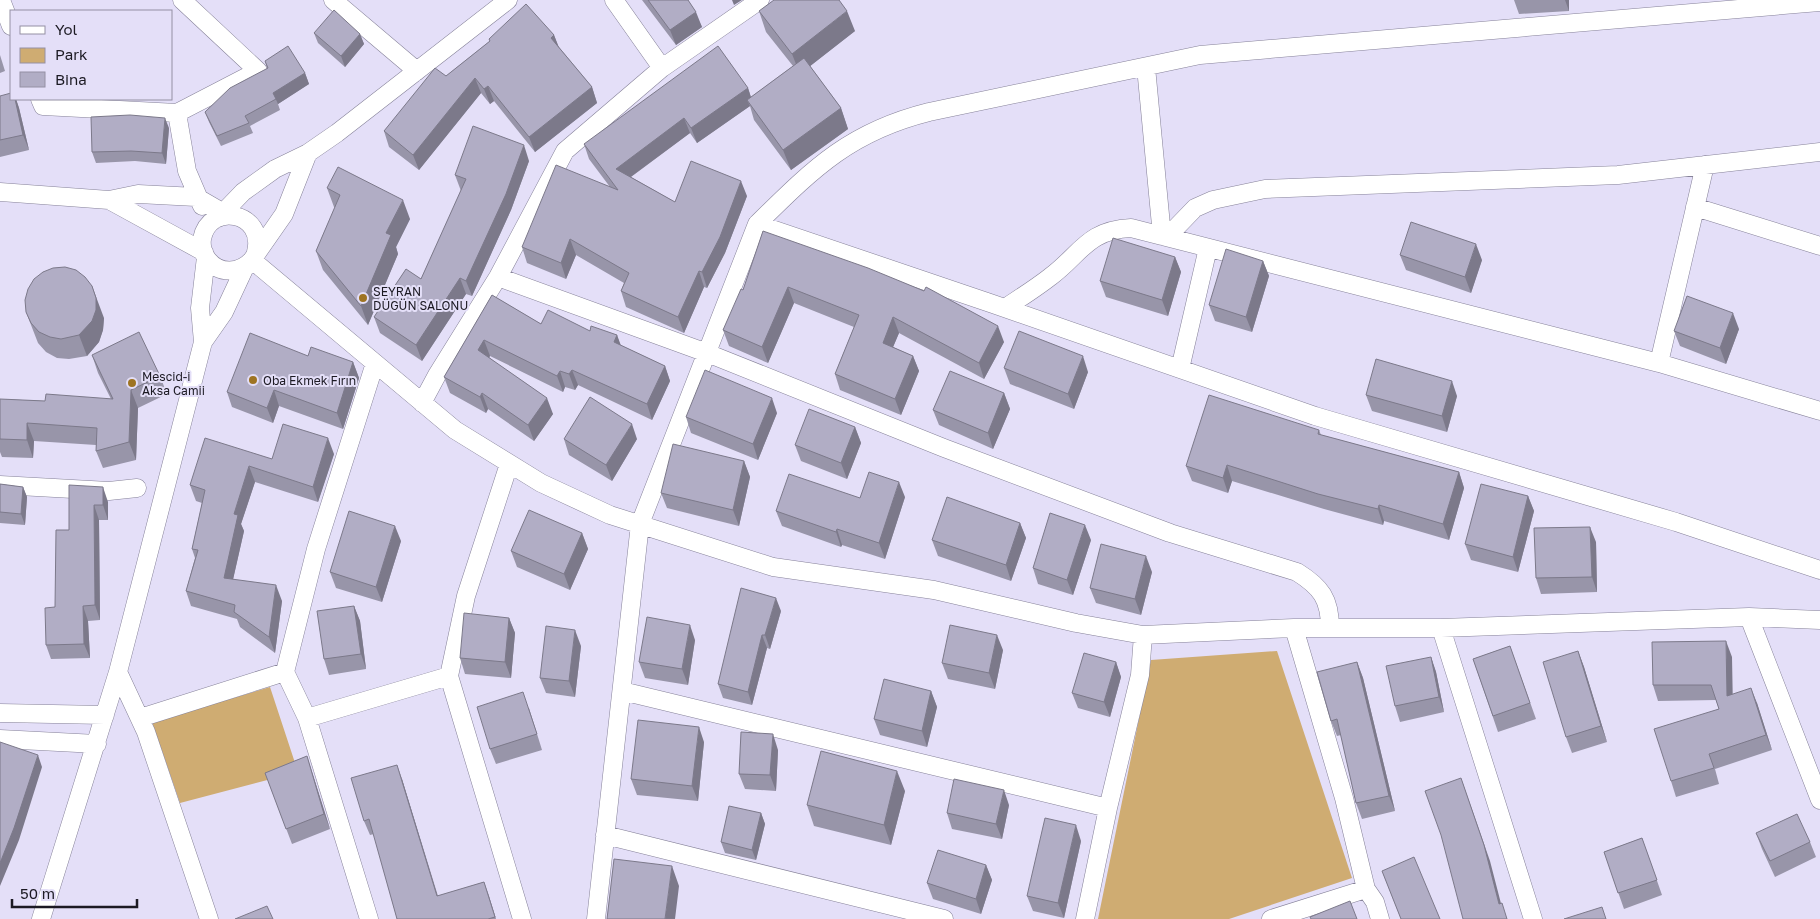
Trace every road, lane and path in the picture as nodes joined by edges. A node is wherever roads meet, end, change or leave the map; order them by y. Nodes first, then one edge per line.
1 (1, 0) edge
2 (182, 0) edge
3 (333, 0) edge
4 (508, 0) edge
5 (614, 0) edge
6 (760, 0) edge
7 (1820, 2) edge
8 (10, 23) edge
9 (1146, 67) junction
10 (662, 68) junction
11 (417, 71) junction
12 (40, 100) edge
13 (177, 113) junction
14 (1820, 152) edge
15 (308, 153) junction
16 (1705, 165) junction
17 (0, 192) edge
18 (196, 197) junction
19 (109, 200) junction
20 (1695, 207) junction
21 (220, 217) junction
22 (757, 224) junction
23 (1165, 236) junction
24 (1820, 246) edge
25 (1208, 248) junction
26 (205, 254) junction
27 (251, 260) junction
28 (498, 277) junction
29 (1005, 308) junction
30 (203, 342) junction
31 (707, 353) junction
32 (1660, 362) junction
33 (375, 364) junction
34 (1180, 369) junction
35 (422, 403) junction
36 (1820, 411) edge
37 (509, 464) junction
38 (0, 484) edge
39 (137, 488) dead end
40 (640, 524) junction
41 (1820, 570) edge
42 (1749, 617) junction
43 (1820, 620) edge
44 (1294, 628) junction
45 (1330, 628) junction
46 (1441, 628) junction
47 (1143, 635) junction
48 (118, 672) junction
49 (285, 672) junction
50 (449, 676) junction
51 (622, 691) junction
52 (0, 713) edge
53 (105, 715) junction
54 (140, 718) junction
55 (307, 718) junction
56 (0, 739) edge
57 (97, 744) junction
58 (1820, 800) edge
59 (1108, 808) junction
60 (605, 835) junction
61 (1366, 889) junction
62 (41, 919) edge
63 (209, 919) edge
64 (370, 919) edge
65 (522, 919) edge
66 (596, 919) edge
67 (944, 919) edge
68 (1086, 919) edge
69 (1271, 919) edge
70 (1380, 919) edge
71 (1533, 919) edge

1 - 8 street
2 - 13 street
3 - 11 street
4 - 11 street
5 - 10 street
6 - 10 street
7 - 9 street
9 - 22 street
9 - 23 street
10 - 28 street
11 - 15 street
12 - 13 street
13 - 18 street
14 - 16 street
15 - 21 street
15 - 27 street
16 - 20 street
16 - 23 street
17 - 19 street
18 - 19 street
18 - 21 street
19 - 26 street
20 - 24 street
20 - 32 street
21 - 26 street
21 - 27 street
22 - 29 street
22 - 31 street
23 - 25 street
23 - 29 street
25 - 32 street
25 - 34 street
26 - 27 street
26 - 30 street
27 - 30 street
27 - 33 street
28 - 31 street
28 - 35 street
29 - 34 street
30 - 48 street
31 - 40 street
31 - 45 street
32 - 36 street
33 - 35 street
33 - 49 street
34 - 41 street
35 - 37 street
37 - 40 street
37 - 50 street
38 - 39 street
40 - 47 street
40 - 51 street
42 - 43 street
42 - 46 street
42 - 58 street
44 - 45 street
44 - 47 street
44 - 61 street
45 - 46 street
46 - 71 street
47 - 59 street
48 - 53 street
48 - 54 street
49 - 54 street
49 - 55 street
50 - 55 street
50 - 65 street
51 - 59 street
51 - 60 street
52 - 53 street
53 - 57 street
54 - 63 street
55 - 64 street
56 - 57 street
57 - 62 street
59 - 68 street
60 - 66 street
60 - 67 street
61 - 69 street
61 - 70 street

